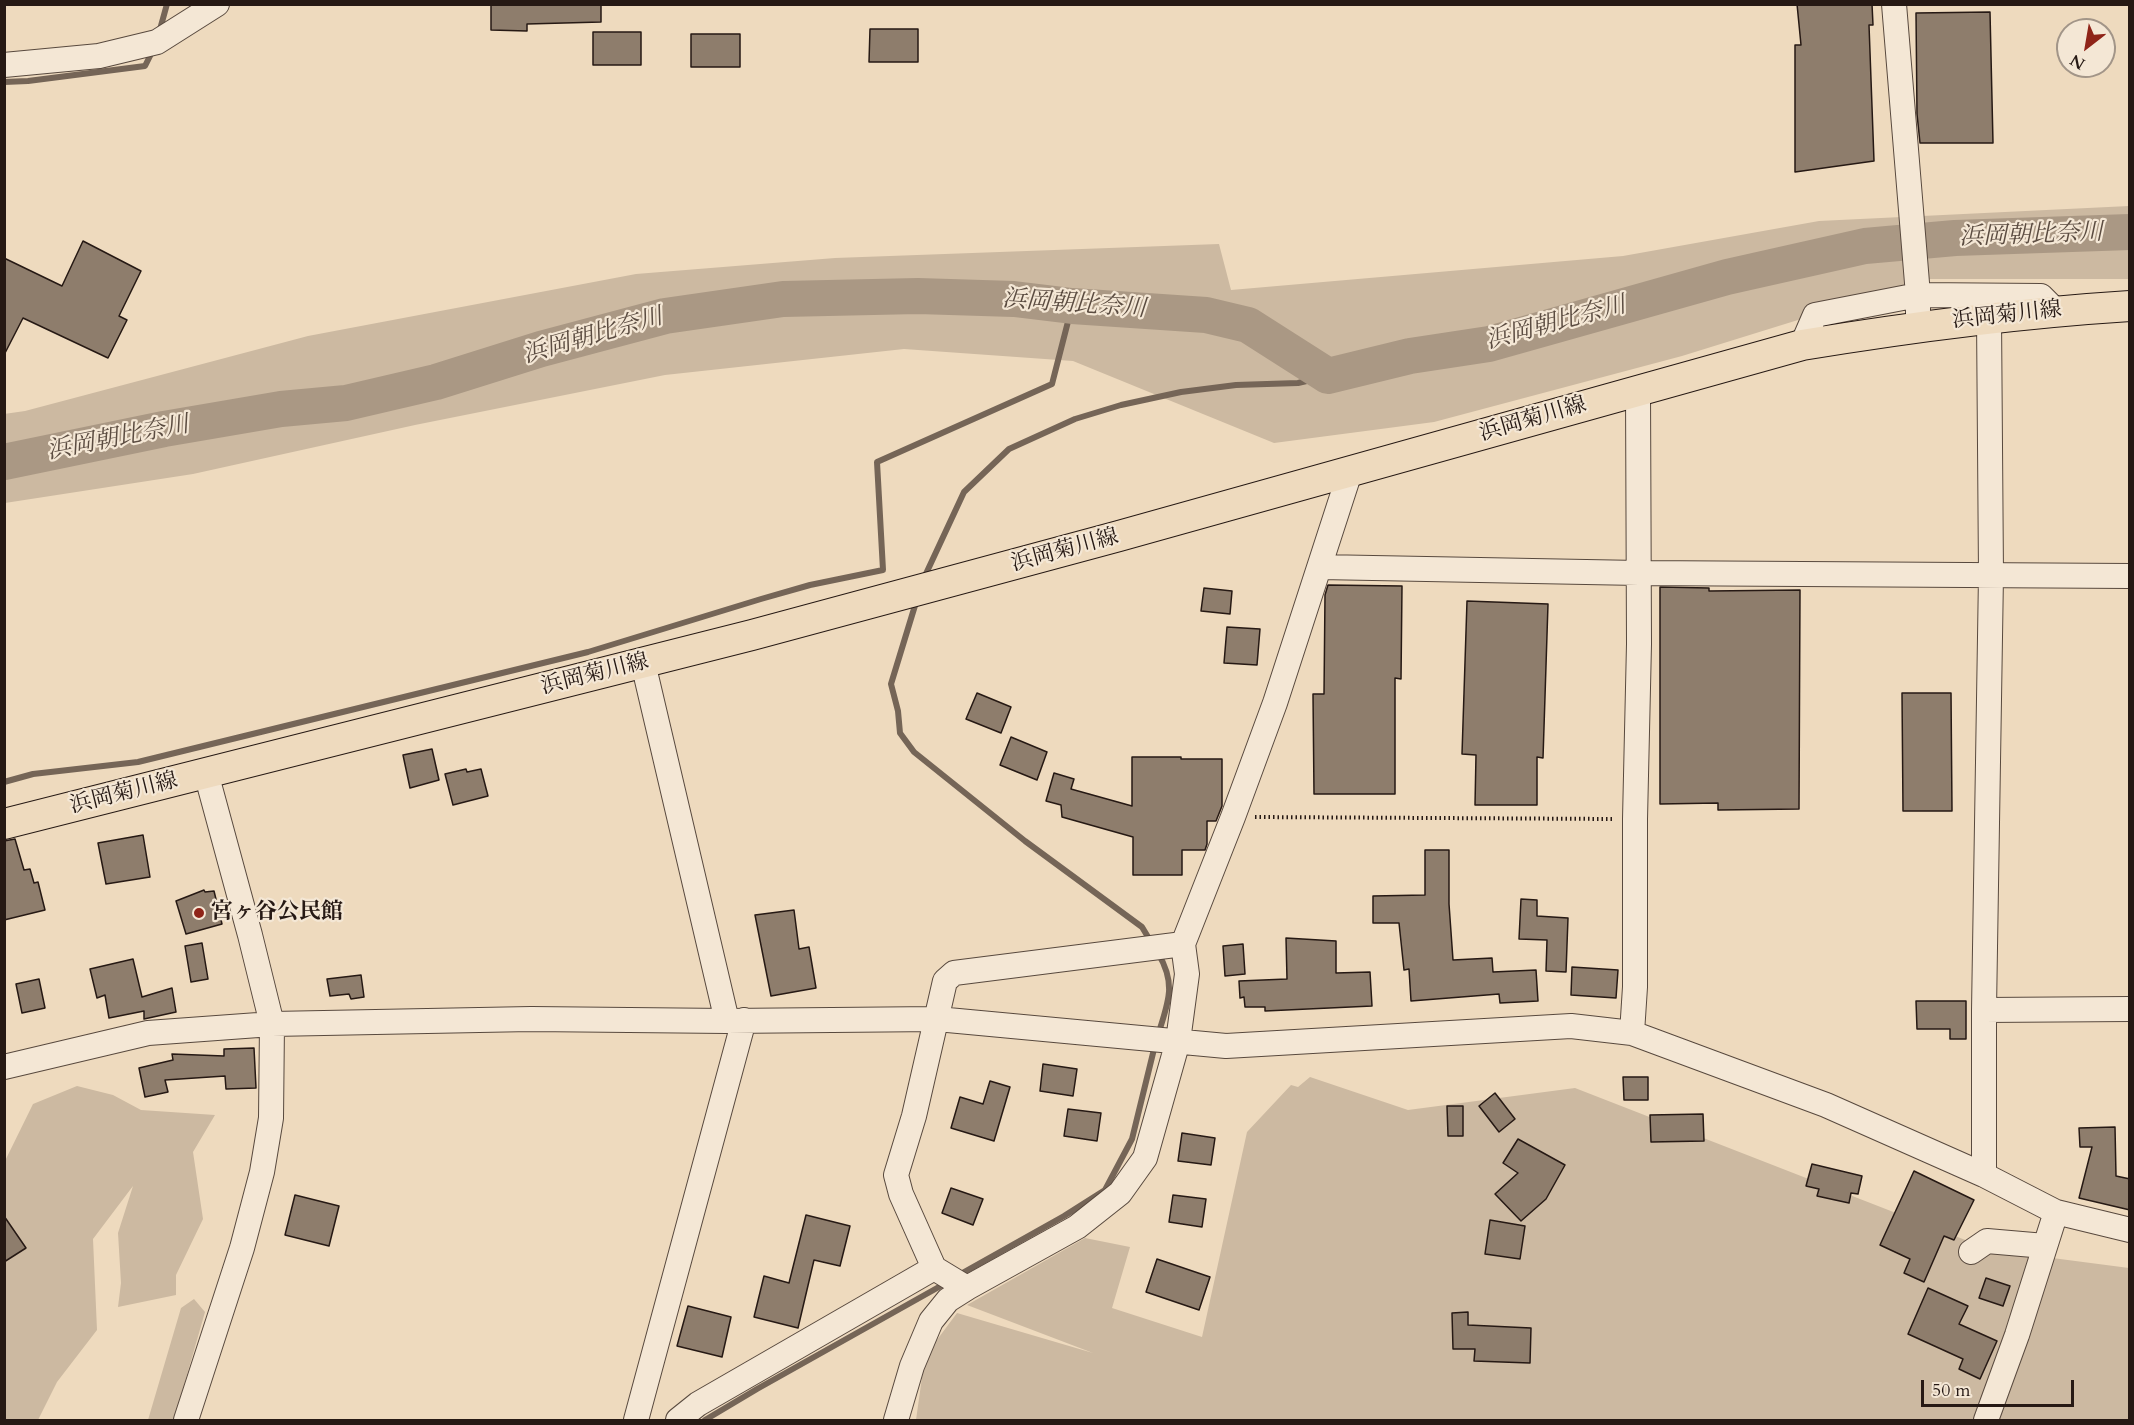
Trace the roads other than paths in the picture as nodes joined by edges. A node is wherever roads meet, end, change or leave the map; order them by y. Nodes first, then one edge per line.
1 (217, 4) edge
2 (1894, 4) edge
3 (4, 65) edge
4 (1918, 295) junction
5 (2130, 306) edge
6 (2055, 310) junction
7 (1989, 317) junction
8 (1918, 326) junction
9 (1802, 345) junction
10 (1638, 391) junction
11 (1350, 472) junction
12 (1320, 567) junction
13 (1639, 573) junction
14 (1991, 575) junction
15 (2130, 576) edge
16 (643, 663) junction
17 (206, 773) junction
18 (4, 824) edge
19 (1183, 944) junction
20 (2130, 1009) edge
21 (1984, 1010) junction
22 (937, 1019) junction
23 (735, 1021) junction
24 (272, 1024) junction
25 (1632, 1033) junction
26 (1178, 1041) junction
27 (4, 1066) edge
28 (1984, 1175) junction
29 (2056, 1212) junction
30 (2130, 1230) edge
31 (2045, 1246) junction
32 (1971, 1252) dead end
33 (934, 1268) junction
34 (967, 1288) junction
35 (186, 1420) edge
36 (636, 1420) edge
37 (678, 1420) edge
38 (896, 1420) edge
39 (1986, 1420) edge

1 - 3 street
2 - 4 street
4 - 6 street
4 - 8 street
4 - 9 street
5 - 6 main road, 浜岡菊川線
6 - 7 main road, 浜岡菊川線
7 - 8 main road, 浜岡菊川線
7 - 14 street
8 - 9 main road, 浜岡菊川線
9 - 10 main road, 浜岡菊川線
10 - 11 main road, 浜岡菊川線
10 - 13 street
11 - 12 street
11 - 16 main road, 浜岡菊川線
12 - 13 street
12 - 19 street
13 - 14 street
13 - 25 street
14 - 15 street
14 - 21 street
16 - 17 main road, 浜岡菊川線
16 - 23 street
17 - 18 main road, 浜岡菊川線
17 - 24 street
19 - 22 street
19 - 26 street
20 - 21 street
21 - 28 street
22 - 23 street
22 - 26 street
22 - 33 street
23 - 24 street
23 - 36 street
24 - 27 street
24 - 35 street
25 - 26 street
25 - 28 street
26 - 34 street
28 - 29 street
29 - 30 street
29 - 31 street
31 - 32 street
31 - 39 street
33 - 34 street
33 - 37 street
34 - 38 street

